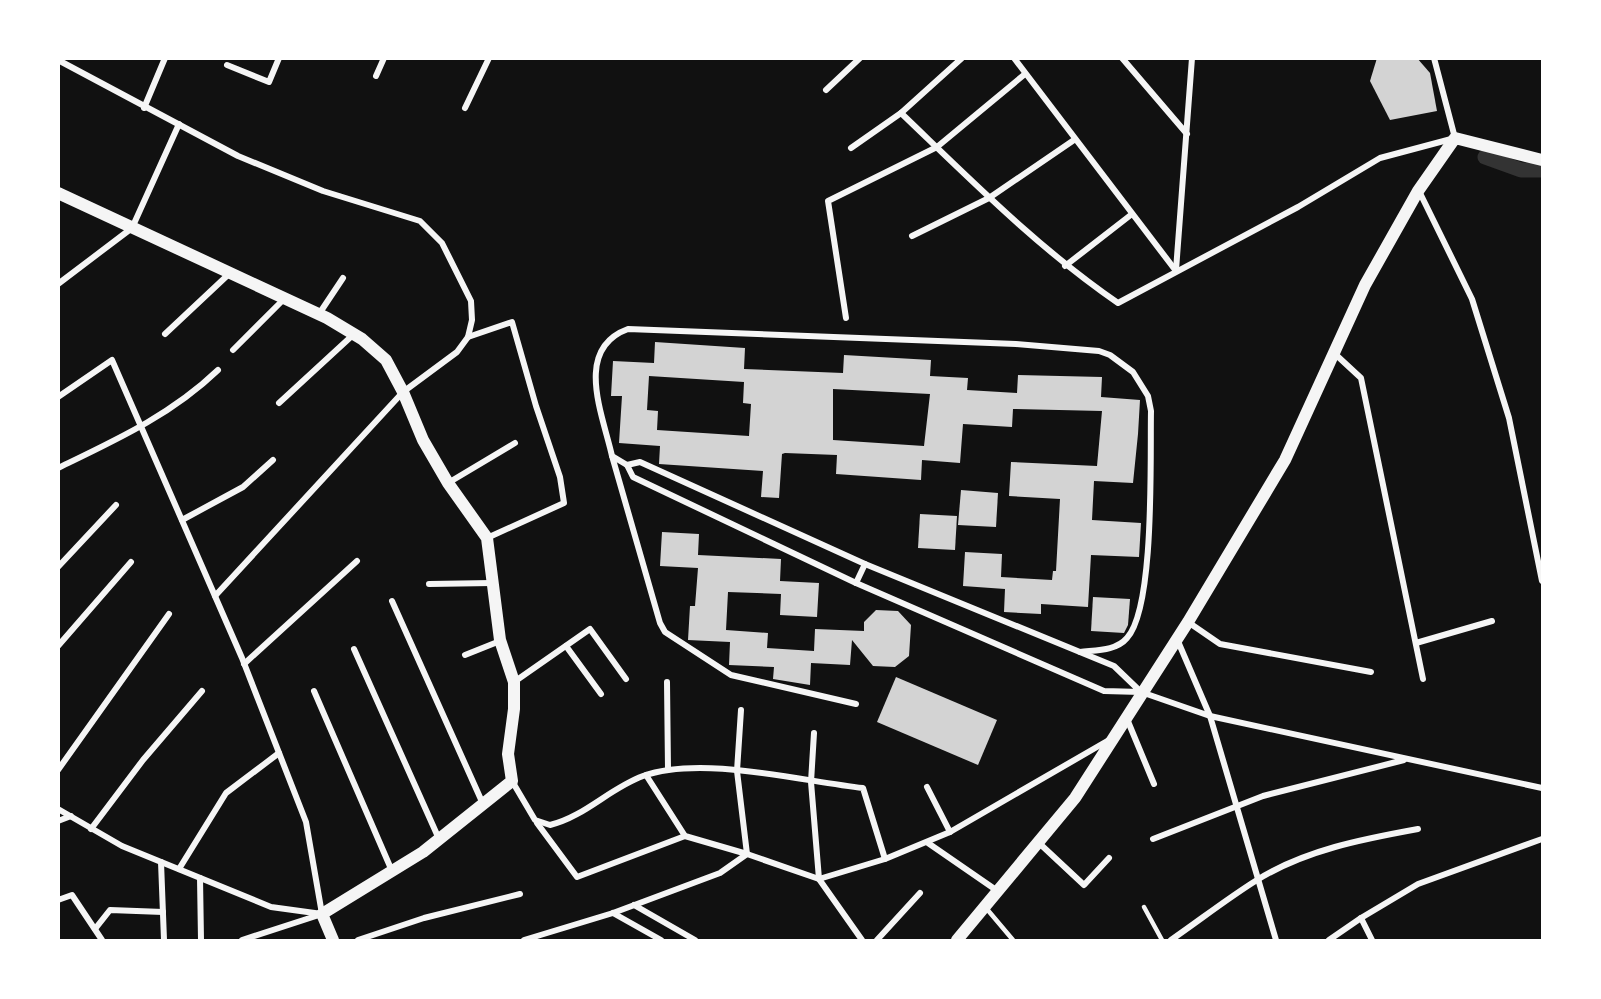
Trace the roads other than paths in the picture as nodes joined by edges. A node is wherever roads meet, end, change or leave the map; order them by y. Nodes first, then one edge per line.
1 (165, 58) edge
2 (279, 58) edge
3 (384, 58) edge
4 (489, 58) edge
5 (860, 58) edge
6 (962, 58) edge
7 (1014, 58) edge
8 (1122, 58) edge
9 (1192, 58) edge
10 (1434, 58) edge
11 (58, 60) edge
12 (227, 65) dead end
13 (1025, 74) junction
14 (376, 76) dead end
15 (825, 90) dead end
16 (144, 108) junction
17 (465, 108) dead end
18 (901, 113) junction
19 (179, 124) junction
20 (1187, 134) junction
21 (1455, 138) junction
22 (1074, 140) junction
23 (937, 147) junction
24 (850, 148) dead end
25 (1542, 160) edge
26 (1418, 191) junction
27 (60, 195) edge
28 (988, 198) junction
29 (1132, 214) junction
30 (132, 228) junction
31 (912, 236) dead end
32 (1065, 266) junction
33 (1176, 271) junction
34 (230, 273) junction
35 (343, 278) dead end
36 (58, 284) edge
37 (285, 298) junction
38 (319, 314) junction
39 (846, 318) dead end
40 (165, 334) dead end
41 (354, 334) junction
42 (468, 337) junction
43 (233, 350) dead end
44 (1334, 353) junction
45 (218, 370) dead end
46 (403, 392) junction
47 (58, 397) edge
48 (279, 403) dead end
49 (142, 428) junction
50 (515, 443) dead end
51 (612, 456) junction
52 (273, 460) dead end
53 (627, 465) junction
54 (58, 468) edge
55 (448, 483) junction
56 (116, 505) dead end
57 (182, 520) junction
58 (487, 538) junction
59 (357, 561) dead end
60 (131, 562) dead end
61 (865, 564) junction
62 (58, 567) edge
63 (1542, 581) edge
64 (492, 583) junction
65 (856, 583) junction
66 (429, 584) dead end
67 (215, 596) junction
68 (392, 601) dead end
69 (169, 614) dead end
70 (1492, 621) dead end
71 (1188, 622) junction
72 (1177, 638) junction
73 (500, 640) junction
74 (1416, 643) junction
75 (58, 646) edge
76 (566, 646) junction
77 (354, 649) dead end
78 (1079, 652) junction
79 (465, 655) dead end
80 (244, 664) junction
81 (1371, 672) dead end
82 (626, 679) dead end
83 (1423, 679) dead end
84 (514, 682) junction
85 (667, 682) dead end
86 (202, 691) dead end
87 (314, 691) dead end
88 (1141, 692) junction
89 (601, 694) dead end
90 (856, 704) dead end
91 (741, 710) dead end
92 (1126, 715) junction
93 (1210, 716) junction
94 (814, 734) dead end
95 (1110, 740) junction
96 (279, 753) junction
97 (1407, 759) junction
98 (668, 769) junction
99 (58, 770) edge
100 (737, 771) junction
101 (646, 775) junction
102 (512, 781) junction
103 (811, 782) junction
104 (1154, 784) dead end
105 (927, 787) dead end
106 (1542, 788) edge
107 (483, 804) junction
108 (1236, 805) junction
109 (58, 809) edge
110 (71, 816) junction
111 (535, 820) junction
112 (58, 821) edge
113 (91, 829) junction
114 (1418, 830) dead end
115 (950, 832) junction
116 (685, 836) junction
117 (439, 839) junction
118 (1153, 839) dead end
119 (1542, 839) edge
120 (928, 843) junction
121 (1039, 843) junction
122 (747, 854) junction
123 (1109, 858) dead end
124 (885, 859) junction
125 (161, 862) junction
126 (179, 869) junction
127 (392, 872) junction
128 (200, 878) junction
129 (819, 879) junction
130 (1258, 879) junction
131 (999, 892) junction
132 (920, 893) dead end
133 (520, 894) dead end
134 (58, 900) edge
135 (634, 905) junction
136 (986, 908) junction
137 (1144, 908) dead end
138 (163, 912) junction
139 (613, 913) junction
140 (322, 914) junction
141 (1361, 918) junction
142 (95, 929) junction
143 (102, 940) edge
144 (164, 940) edge
145 (201, 940) edge
146 (242, 940) edge
147 (333, 940) edge
148 (357, 940) edge
149 (524, 940) edge
150 (661, 940) edge
151 (695, 940) edge
152 (862, 940) edge
153 (877, 940) edge
154 (957, 940) edge
155 (1013, 940) edge
156 (1162, 940) edge
157 (1175, 940) edge
158 (1276, 940) edge
159 (1329, 940) edge
160 (1372, 940) edge

1 - 16 street
2 - 12 street
3 - 14 street
4 - 17 street
5 - 15 street
6 - 18 street
7 - 13 street
8 - 20 street
9 - 20 street
10 - 21 street
11 - 16 street
13 - 22 street
13 - 23 street
16 - 19 street
18 - 23 street
18 - 24 street
19 - 30 street
19 - 42 street
20 - 33 street
21 - 25 main road
21 - 26 main road
21 - 33 street
22 - 28 street
22 - 29 street
23 - 28 street
23 - 39 street
26 - 44 main road
26 - 63 street
27 - 30 main road
28 - 31 street
28 - 32 street
29 - 32 street
29 - 33 street
30 - 34 main road
30 - 36 street
32 - 33 street
34 - 37 main road
34 - 40 street
35 - 38 street
37 - 38 main road
37 - 43 street
38 - 41 main road
41 - 46 main road
41 - 48 street
42 - 46 street
42 - 58 street
44 - 71 main road
44 - 74 street
45 - 49 street
46 - 55 main road
46 - 67 street
47 - 49 street
49 - 54 street
49 - 57 street
50 - 55 street
51 - 53 street
51 - 78 street
51 - 90 street
52 - 57 street
53 - 61 street
53 - 65 street
55 - 58 main road
56 - 62 street
57 - 67 street
58 - 64 main road
59 - 80 street
60 - 75 street
61 - 65 street
61 - 78 street
64 - 66 street
64 - 73 main road
65 - 88 street
67 - 80 street
68 - 107 street
69 - 99 street
70 - 74 street
71 - 72 main road
71 - 81 street
72 - 88 main road
72 - 93 street
73 - 79 street
73 - 84 main road
74 - 83 street
76 - 82 street
76 - 84 street
76 - 89 street
77 - 117 street
78 - 88 street
80 - 96 street
84 - 102 main road
85 - 98 street
86 - 113 street
87 - 127 street
88 - 92 main road
88 - 93 street
91 - 100 street
92 - 95 main road
92 - 104 street
93 - 97 street
93 - 108 street
94 - 103 street
95 - 115 street
95 - 121 main road
96 - 126 street
96 - 140 street
97 - 106 street
97 - 108 street
98 - 100 street
98 - 101 street
100 - 103 street
100 - 122 street
101 - 111 street
101 - 116 street
102 - 107 main road
102 - 111 street
103 - 124 street
103 - 129 street
105 - 115 street
107 - 117 main road
108 - 118 street
108 - 130 street
109 - 110 street
110 - 112 street
110 - 113 street
111 - 116 street
113 - 125 street
114 - 130 street
115 - 120 street
116 - 122 street
117 - 127 main road
119 - 141 street
120 - 124 street
120 - 131 street
121 - 123 street
121 - 131 main road
122 - 129 street
122 - 135 street
124 - 129 street
125 - 126 street
125 - 138 street
126 - 128 street
127 - 140 main road
128 - 140 street
128 - 145 street
129 - 152 street
130 - 157 street
130 - 158 street
131 - 136 main road
132 - 153 street
133 - 148 street
134 - 142 street
135 - 139 street
135 - 151 street
136 - 154 main road
136 - 155 lane
137 - 156 lane
138 - 142 street
138 - 144 street
139 - 149 street
139 - 150 street
140 - 146 street
140 - 147 main road
141 - 159 street
141 - 160 street
142 - 143 street

